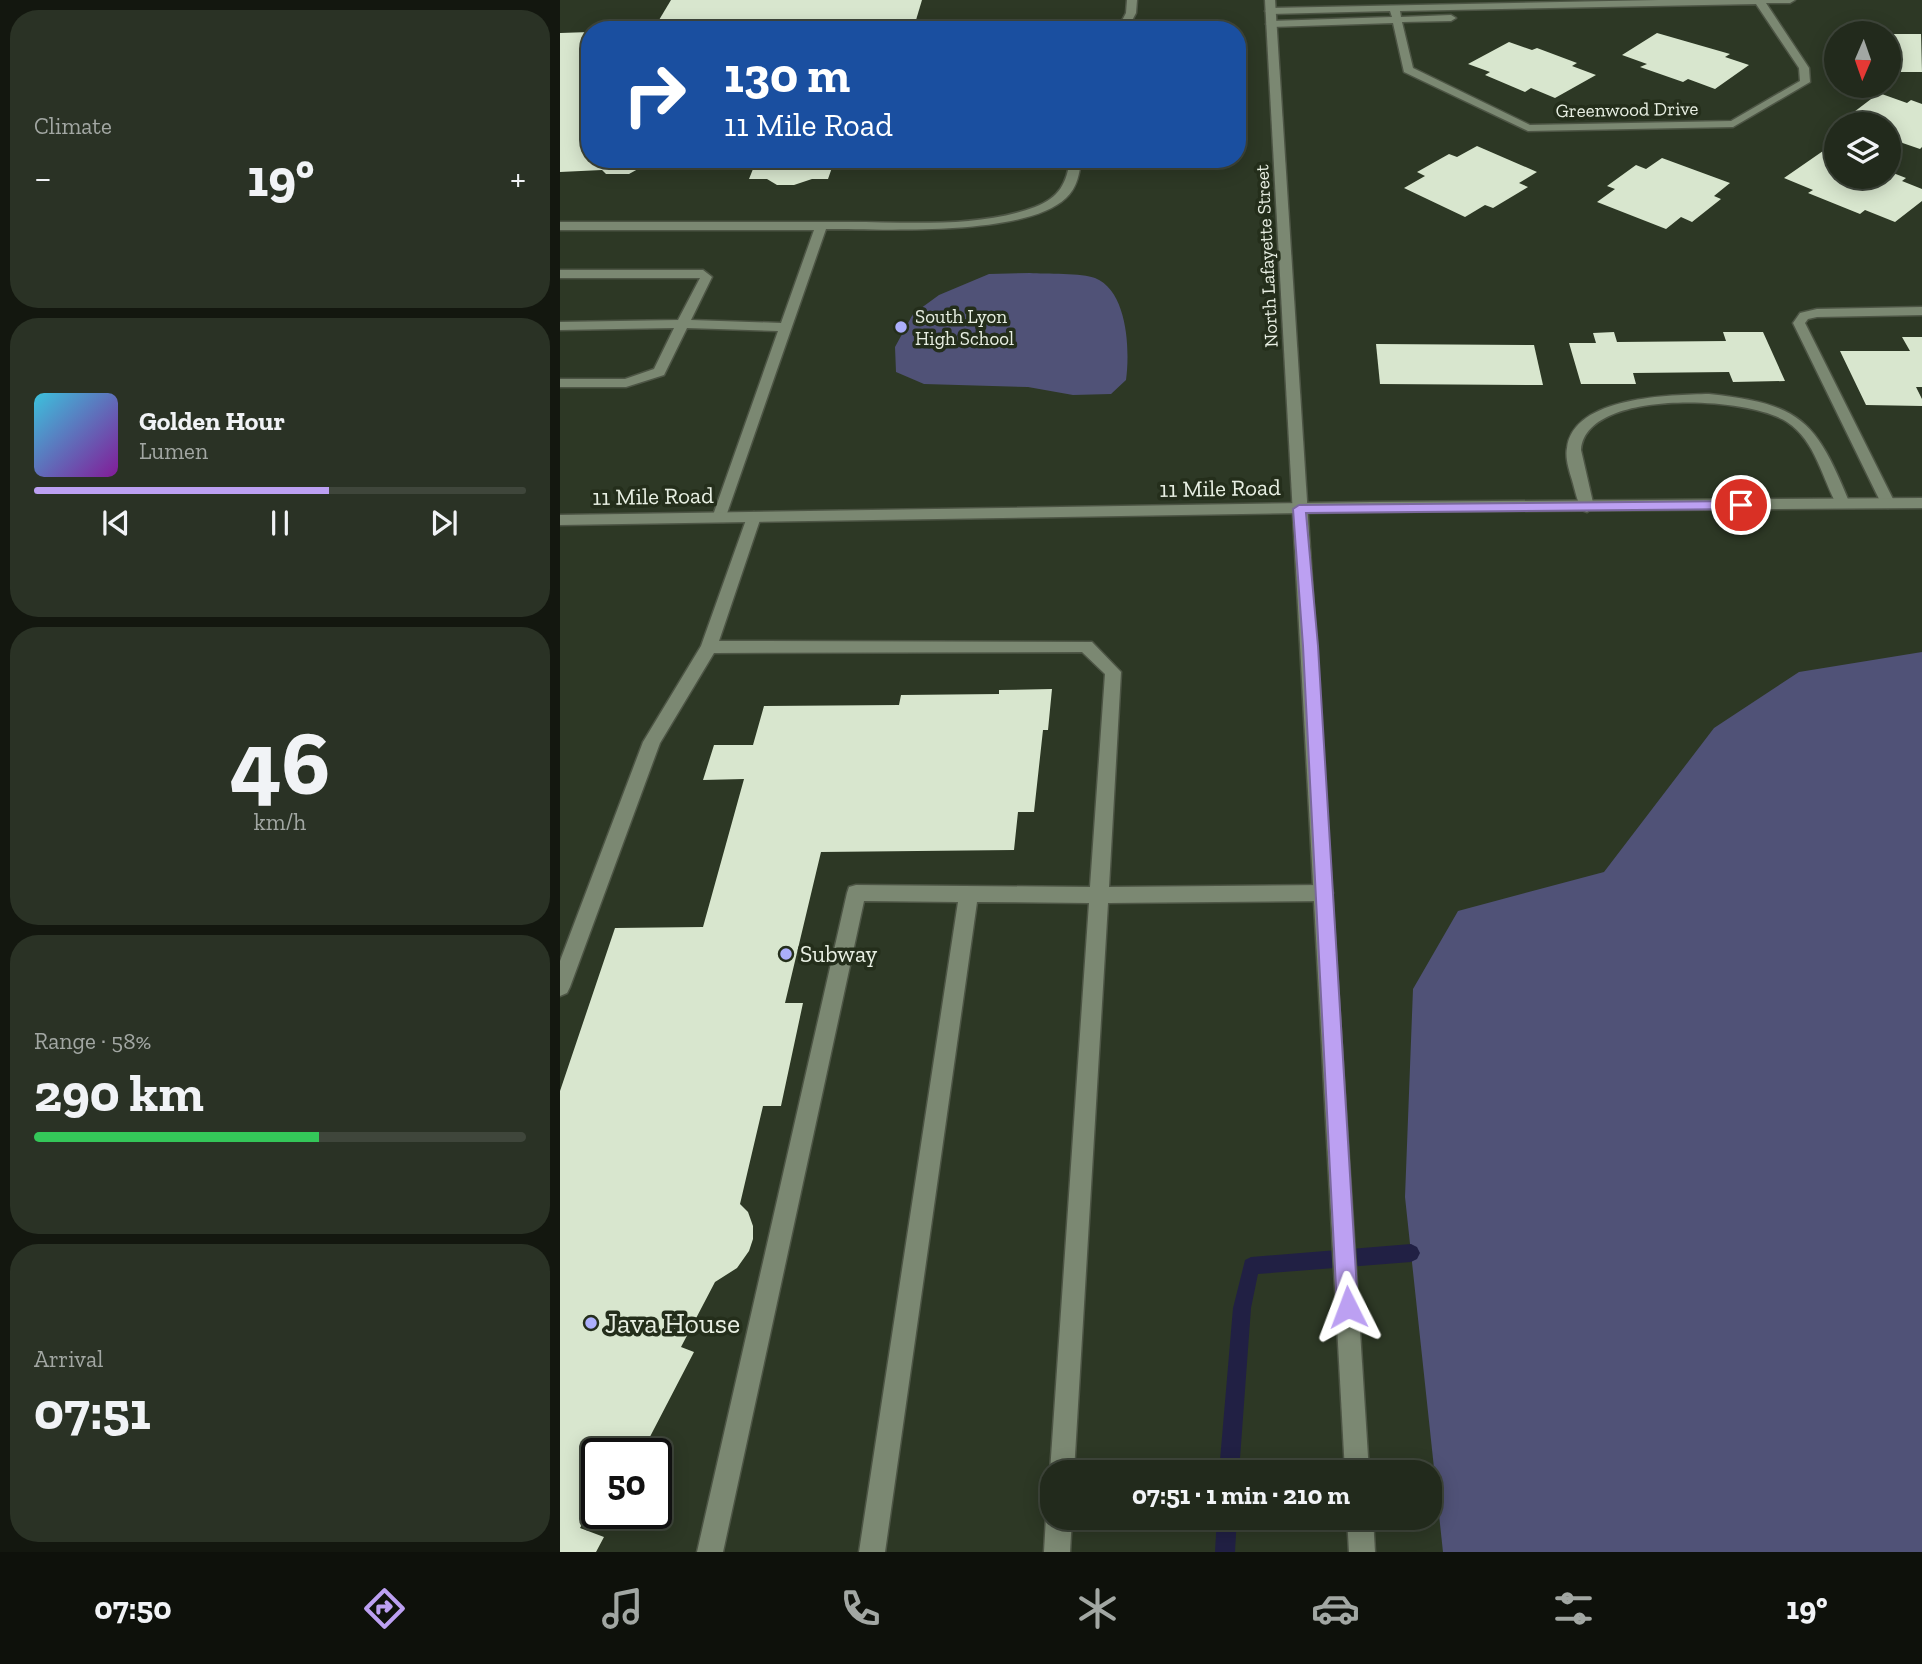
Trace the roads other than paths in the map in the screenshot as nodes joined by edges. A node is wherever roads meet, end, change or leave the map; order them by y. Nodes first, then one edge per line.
1 (1132, 0) edge
2 (1790, 0) edge
3 (1672, 2) edge
4 (1760, 2) junction
5 (1393, 4) edge
6 (1498, 8) junction
7 (1270, 12) edge
8 (1398, 20) junction
9 (1127, 21) edge
10 (1075, 168) edge
11 (560, 226) edge
12 (821, 226) junction
13 (560, 274) edge
14 (1922, 311) edge
15 (683, 324) junction
16 (560, 326) edge
17 (786, 327) junction
18 (560, 383) edge
19 (1888, 503) junction
20 (1922, 503) edge
21 (1843, 504) junction
22 (1587, 507) junction
23 (1299, 509) junction
24 (754, 517) junction
25 (719, 518) junction
26 (560, 520) edge
27 (709, 647) junction
28 (969, 894) junction
29 (1324, 894) junction
30 (1098, 895) junction
31 (560, 987) edge
32 (1063, 1460) edge
33 (1356, 1460) edge
34 (1058, 1530) edge
35 (1361, 1530) edge
36 (710, 1552) edge
37 (872, 1552) edge
38 (1057, 1552) edge
39 (1362, 1552) edge

1 - 9 street
2 - 4 street
3 - 4 street
3 - 6 street
4 - 8 street, Greenwood Drive
5 - 6 street
5 - 7 street
5 - 8 street, Greenwood Drive
6 - 8 street
7 - 8 street
7 - 23 street, North Lafayette Street
10 - 12 street
11 - 12 street
12 - 17 street
13 - 15 street
14 - 19 street
15 - 16 street
15 - 17 street
15 - 18 street
17 - 25 street
19 - 20 street, 11 Mile Road
19 - 21 street, 11 Mile Road
21 - 22 street, 11 Mile Road
21 - 22 street
22 - 23 street, 11 Mile Road
23 - 24 street, 11 Mile Road
23 - 29 street, North Lafayette Street
24 - 25 street, 11 Mile Road
24 - 27 street
25 - 26 street, 11 Mile Road
27 - 30 street
27 - 31 street
28 - 30 street
28 - 36 street
28 - 37 street
29 - 30 street
29 - 33 street, North Lafayette Street
30 - 32 street
34 - 38 street
35 - 39 street

